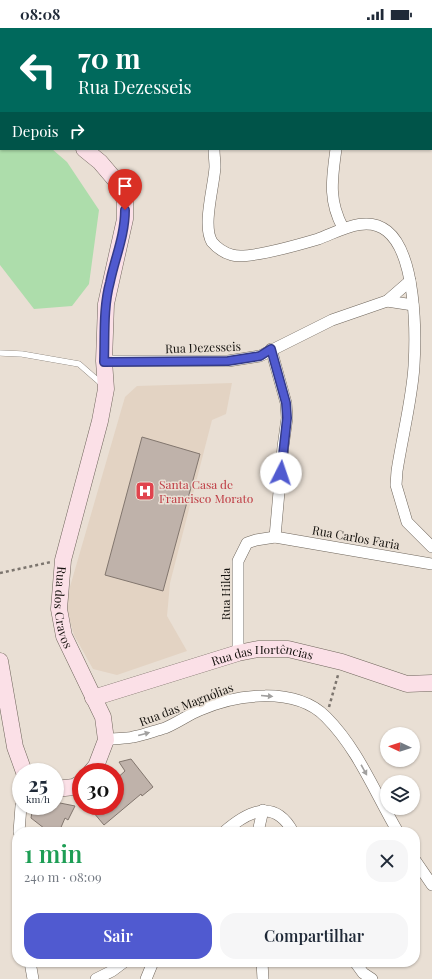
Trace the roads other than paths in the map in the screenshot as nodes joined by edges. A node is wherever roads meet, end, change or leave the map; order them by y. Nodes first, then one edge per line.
1 (85, 150) edge
2 (214, 150) edge
3 (336, 150) edge
4 (343, 228) junction
5 (410, 281) junction
6 (387, 301) junction
7 (413, 305) junction
8 (271, 349) junction
9 (0, 353) edge
10 (104, 362) junction
11 (106, 389) junction
12 (275, 537) junction
13 (432, 547) edge
14 (432, 564) edge
15 (238, 653) junction
16 (0, 661) edge
17 (432, 683) edge
18 (93, 698) junction
19 (106, 740) junction
20 (21, 763) edge
21 (97, 763) edge
22 (263, 810) junction
23 (20, 815) edge
24 (19, 827) edge
25 (229, 827) edge
26 (259, 827) edge
27 (289, 827) edge
28 (395, 827) edge
29 (420, 867) edge
30 (432, 885) edge
31 (31, 967) edge
32 (118, 967) edge
33 (151, 967) edge
34 (262, 967) edge
35 (359, 967) edge
36 (33, 979) edge
37 (96, 979) edge
38 (146, 979) edge
39 (263, 979) edge
40 (372, 979) edge

1 - 10 main road, Rua dos Cravos
2 - 4 street
3 - 4 street
4 - 5 street
5 - 6 street, Rua Dezesseis
5 - 7 street
6 - 7 street, Rua Dezesseis
6 - 8 street, Rua Dezesseis
7 - 13 street
8 - 10 street, Rua Dezesseis
8 - 12 street
9 - 11 lane
10 - 11 main road, Rua dos Cravos
11 - 18 main road, Rua dos Cravos
12 - 14 street, Rua Carlos Faria
12 - 15 street, Rua Hilda
15 - 17 main road, Rua das Hortências
15 - 18 main road, Rua das Hortências
16 - 20 main road
18 - 19 main road, Rua dos Cravos
19 - 21 main road, Rua dos Cravos
19 -> 28 street, Rua das Magnólias
22 - 25 street
22 - 26 street
22 - 27 street
23 - 24 street
29 - 30 street
31 - 36 street
32 - 37 street
33 - 38 street
34 - 39 street
35 - 40 street

